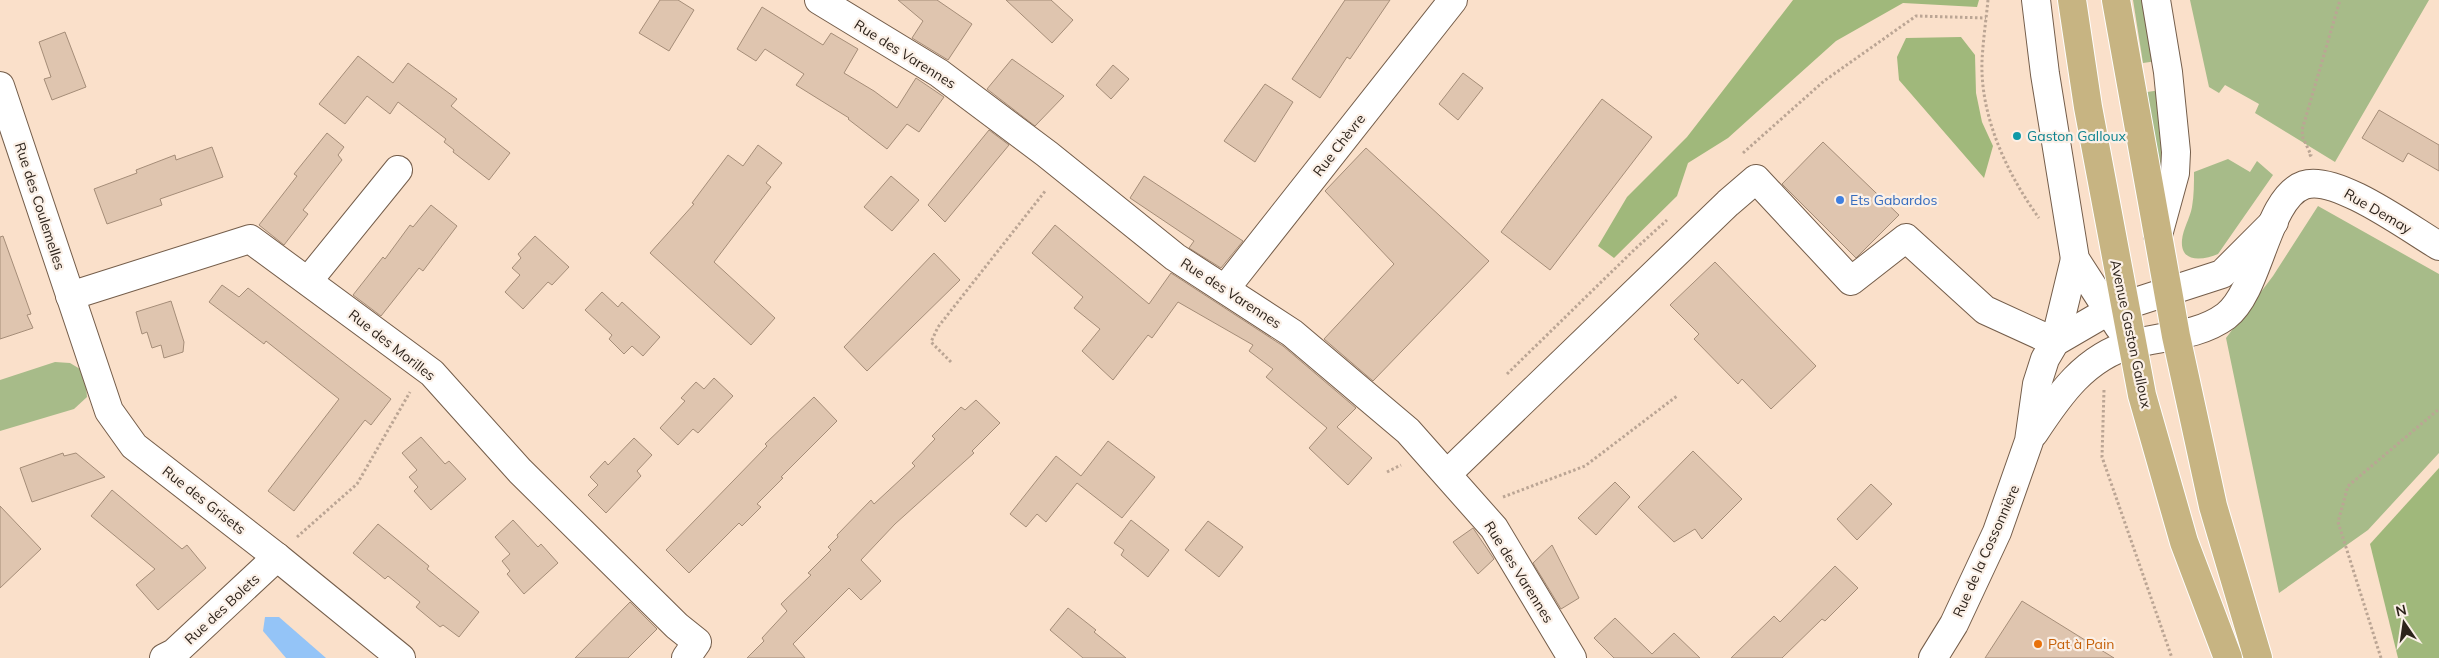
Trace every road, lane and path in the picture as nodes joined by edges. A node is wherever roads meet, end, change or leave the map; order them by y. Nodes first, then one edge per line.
1 (819, 0) edge
2 (1453, 0) edge
3 (1988, 0) edge
4 (2036, 0) edge
5 (2072, 0) edge
6 (2116, 0) edge
7 (2156, 0) edge
8 (2340, 0) edge
9 (0, 86) edge
10 (2311, 155) dead end
11 (1064, 168) junction
12 (398, 170) dead end
13 (2041, 221) dead end
14 (2274, 222) junction
15 (2158, 234) junction
16 (2439, 246) edge
17 (2075, 259) junction
18 (308, 282) junction
19 (1225, 290) junction
20 (2168, 292) junction
21 (70, 296) junction
22 (2116, 309) junction
23 (2176, 336) junction
24 (2055, 342) junction
25 (2131, 345) junction
26 (951, 362) dead end
27 (424, 368) junction
28 (1677, 396) dead end
29 (2104, 397) dead end
30 (2439, 409) edge
31 (2029, 441) junction
32 (1447, 474) junction
33 (1477, 508) junction
34 (284, 550) junction
35 (691, 650) edge
36 (1944, 652) edge
37 (164, 658) edge
38 (401, 658) edge
39 (1572, 658) edge
40 (2172, 658) edge
41 (2228, 658) edge
42 (2258, 658) edge
43 (2381, 658) edge

1 - 11 street, Rue des Varennes
2 - 19 street, Rue Chèvre
3 - 13 path
4 - 17 street
5 - 22 main road, Avenue Gaston Galloux
6 - 15 main road
7 - 15 street
8 - 10 path
9 - 21 street, Rue des Coulemelles
11 - 19 street, Rue des Varennes
11 - 26 path
12 - 18 street
14 - 16 street, Rue Demay
14 - 20 street, Rue Demay
14 - 23 street, Rue Demay
15 - 20 main road
17 - 22 street
17 - 24 street, Rue de la Cossonnière
18 - 21 street, Rue des Morilles
18 - 27 street, Rue des Morilles
19 - 32 street, Rue des Varennes
20 - 22 street, Rue Demay
20 - 23 main road
21 - 34 street, Rue des Grisets
22 - 24 street
22 - 25 main road, Avenue Gaston Galloux
23 - 25 street, Rue Demay
23 - 42 main road
24 - 31 street, Rue de la Cossonnière
24 - 32 street
25 - 31 street, Rue de la Cossonnière
25 - 41 main road, Avenue Gaston Galloux
27 - 34 path
27 - 35 street, Rue des Morilles
28 - 33 path
29 - 40 path
30 - 43 path
31 - 36 street, Rue de la Cossonnière
32 - 33 street, Rue des Varennes
33 - 39 street, Rue des Varennes
34 - 37 street, Rue des Bolets
34 - 38 street, Rue des Grisets

